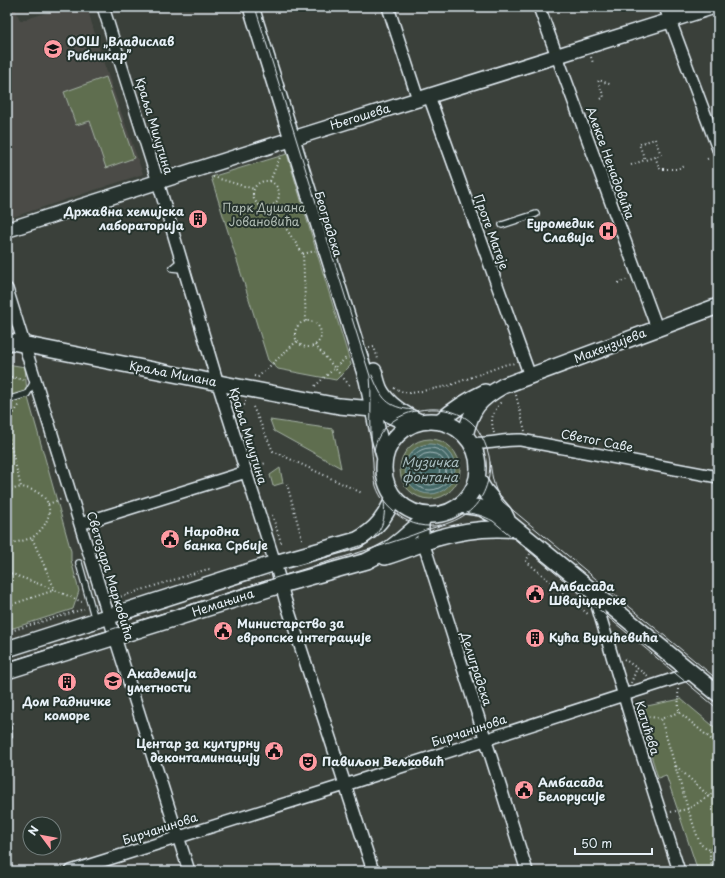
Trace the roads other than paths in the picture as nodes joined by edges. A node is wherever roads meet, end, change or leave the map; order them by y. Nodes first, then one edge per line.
1 (103, 7) edge
2 (251, 7) edge
3 (262, 7) edge
4 (388, 7) edge
5 (539, 7) edge
6 (665, 7) edge
7 (713, 7) edge
8 (670, 20) junction
9 (557, 55) junction
10 (423, 98) junction
11 (297, 137) junction
12 (718, 149) edge
13 (158, 182) junction
14 (536, 214) dead end
15 (502, 225) dead end
16 (7, 230) edge
17 (181, 258) junction
18 (185, 271) junction
19 (7, 289) edge
20 (718, 306) edge
21 (657, 328) junction
22 (7, 341) edge
23 (24, 344) junction
24 (530, 376) junction
25 (31, 380) junction
26 (368, 382) junction
27 (218, 384) junction
28 (508, 392) junction
29 (7, 400) edge
30 (339, 406) junction
31 (374, 409) junction
32 (439, 422) junction
33 (416, 424) junction
34 (378, 433) junction
35 (468, 439) junction
36 (385, 459) junction
37 (251, 469) junction
38 (718, 477) edge
39 (477, 478) junction
40 (394, 497) junction
41 (460, 505) junction
42 (425, 517) junction
43 (80, 524) junction
44 (513, 526) junction
45 (423, 544) junction
46 (367, 561) junction
47 (79, 563) dead end
48 (275, 563) junction
49 (281, 584) junction
50 (593, 592) junction
51 (98, 615) junction
52 (115, 637) junction
53 (7, 649) edge
54 (7, 671) edge
55 (692, 673) junction
56 (626, 692) junction
57 (718, 694) edge
58 (8, 728) edge
59 (7, 737) edge
60 (485, 740) junction
61 (345, 785) junction
62 (178, 837) junction
63 (71, 871) edge
64 (189, 871) edge
65 (373, 871) edge
66 (527, 871) edge
67 (679, 871) edge

1 - 13 street, Краља Милутина
2 - 11 main road, Београдска
3 - 11 main road, Београдска
4 - 10 street, Проте Матеје
5 - 9 street, Алексе Ненадовића
6 - 8 street
7 - 8 street, Његошева
8 - 9 street, Његошева
8 - 12 street
9 - 10 street, Његошева
9 - 21 street, Алексе Ненадовића
10 - 11 street, Његошева
10 - 24 street, Проте Матеје
11 - 13 street, Његошева
11 - 26 main road, Београдска
11 - 33 main road, Београдска
13 - 16 street, Његошева
13 - 17 street, Краља Милутина
14 - 15 lane
17 - 18 street, Краља Милутина
17 - 18 lane
18 - 27 street, Краља Милутина
19 - 23 street, Светозара Марковића
20 - 21 main road, Макензијева
21 - 24 main road, Макензијева
22 - 23 main road, Краља Милана
23 - 25 street, Светозара Марковића
23 - 27 main road, Краља Милана
24 - 28 main road, Макензијева
25 - 29 lane
25 - 43 street, Светозара Марковића
26 - 30 main road
26 - 31 main road, Београдска
27 - 30 main road, Краља Милана
27 - 37 street, Краља Милутина
28 - 32 main road, Макензијева
28 - 35 main road, Макензијева
30 - 31 main road, Краља Милана
30 - 34 main road, Краља Милана
31 - 33 main road, Краља Милана
31 - 34 main road, Београдска
32 - 33 main road
32 - 35 main road
33 - 36 main road
34 - 36 main road
35 - 38 street, Светог Саве
35 - 39 main road
36 - 40 main road
37 - 43 street
37 - 48 street, Краља Милутина
39 - 41 main road
39 - 44 main road
40 - 42 main road
40 - 48 main road, Немањина
41 - 42 main road
41 - 44 main road
42 - 45 street, Делиградска
42 - 46 main road, Немањина
43 - 51 street, Светозара Марковића
44 - 45 main road
44 - 50 main road
45 - 46 main road
45 - 60 street, Делиградска
46 - 49 main road, Немањина
47 - 51 lane
48 - 49 street, Краља Милутина
48 - 51 main road, Немањина
49 - 52 main road, Немањина
49 - 61 street, Краља Милутина
50 - 55 main road
50 - 56 street, Катићева
51 - 52 street, Светозара Марковића
51 - 53 main road, Немањина
52 - 54 main road, Немањина
52 - 62 street, Светозара Марковића
55 - 56 street, Бирчанинова
55 - 57 main road
56 - 60 street, Бирчанинова
56 - 67 street, Катићева
58 - 59 lane
60 - 61 street, Бирчанинова
60 - 66 street, Делиградска
61 - 62 street, Бирчанинова
61 - 65 street, Краља Милутина
62 - 63 street, Бирчанинова
62 - 64 street, Светозара Марковића

